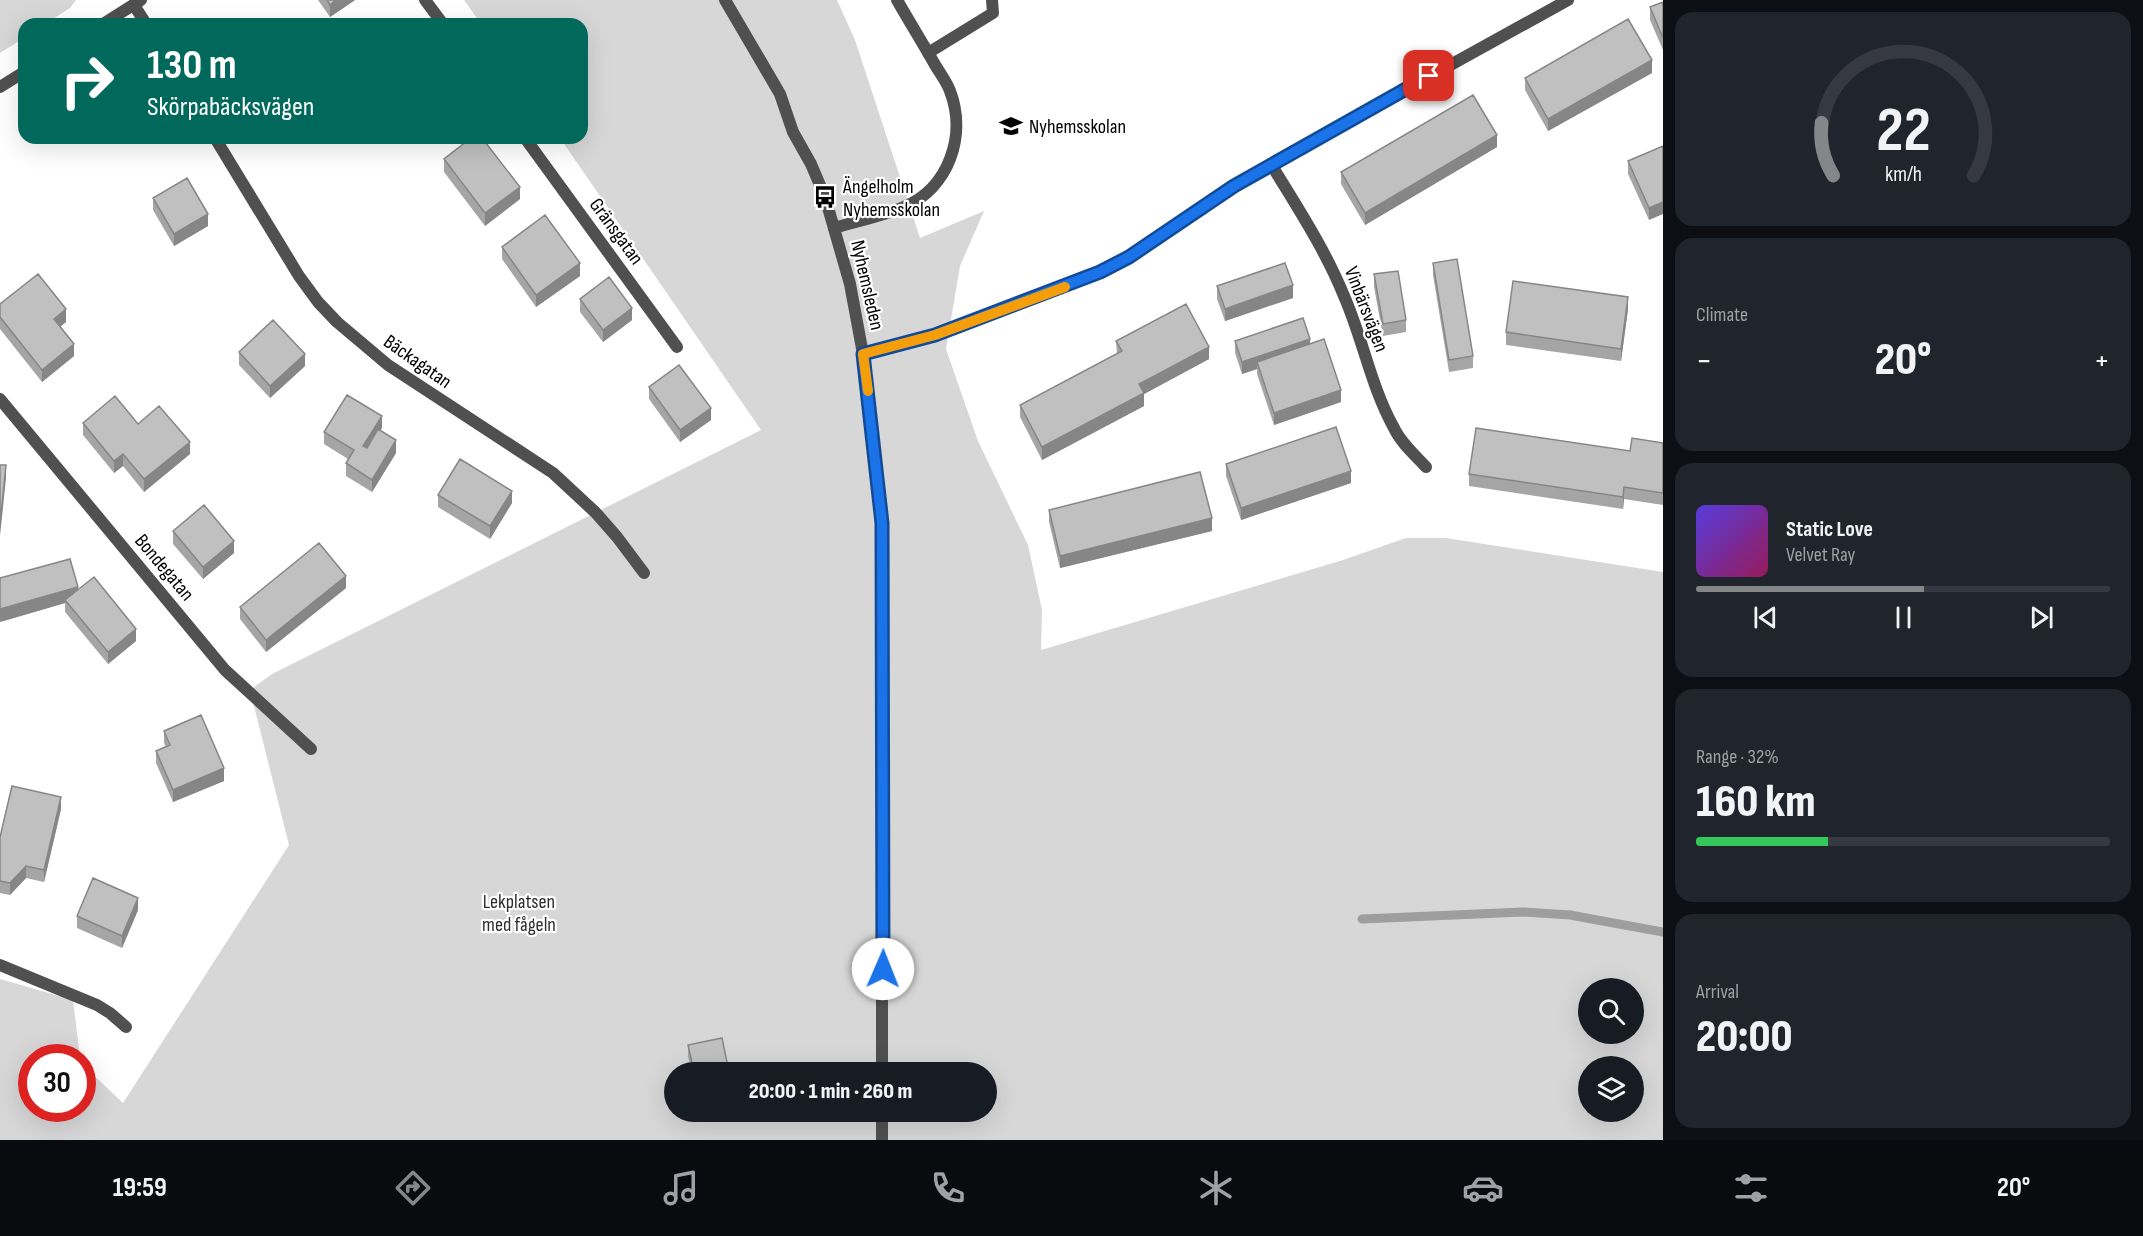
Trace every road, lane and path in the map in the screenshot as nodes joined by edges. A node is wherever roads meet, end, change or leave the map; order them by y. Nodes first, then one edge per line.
1 (425, 0) edge
2 (725, 0) edge
3 (897, 0) edge
4 (992, 0) edge
5 (1568, 0) edge
6 (137, 2) edge
7 (112, 18) edge
8 (144, 18) edge
9 (438, 18) edge
10 (928, 53) junction
11 (18, 76) edge
12 (0, 87) edge
13 (219, 144) edge
14 (529, 144) edge
15 (1271, 164) junction
16 (834, 228) junction
17 (677, 347) dead end
18 (863, 354) junction
19 (0, 399) edge
20 (1426, 466) dead end
21 (644, 573) dead end
22 (311, 749) dead end
23 (0, 965) edge
24 (126, 1027) dead end
25 (882, 1062) edge
26 (882, 1122) edge
27 (882, 1140) edge

1 - 9 street
2 - 16 street, Nyhemsleden
3 - 10 street
4 - 10 street
5 - 15 street
6 - 7 street
6 - 8 street
10 - 16 street
11 - 12 street
13 - 21 street, Bäckagatan
14 - 17 street, Gränsgatan
15 - 18 street
15 - 20 street, Vinbärsvägen
16 - 18 street, Nyhemsleden
18 - 25 street, Nyhemsleden
19 - 22 street, Bondegatan
23 - 24 street
26 - 27 street

